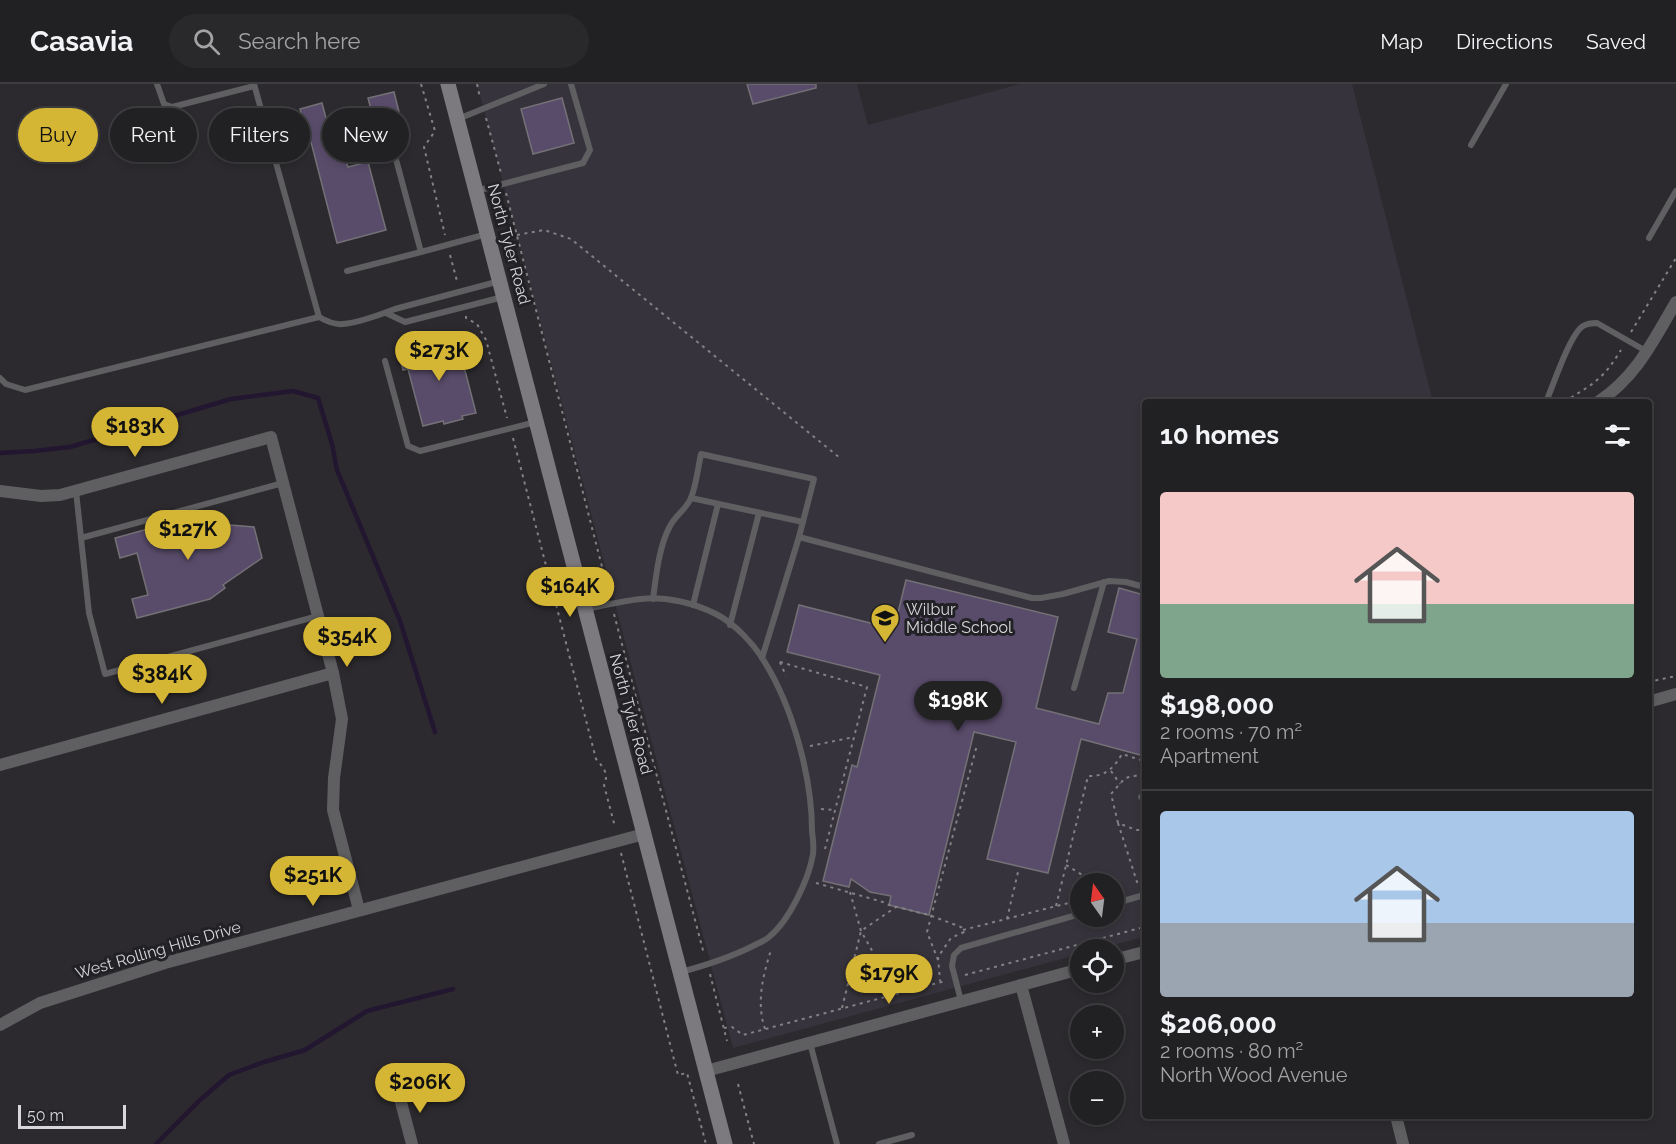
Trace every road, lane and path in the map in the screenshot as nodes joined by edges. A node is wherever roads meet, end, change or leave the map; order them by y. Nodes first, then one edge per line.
1 (157, 84) edge
2 (421, 84) edge
3 (448, 84) edge
4 (477, 84) edge
5 (544, 84) edge
6 (571, 84) edge
7 (1506, 84) edge
8 (254, 85) edge
9 (483, 109) junction
10 (457, 119) junction
11 (1471, 145) dead end
12 (397, 162) edge
13 (504, 184) junction
14 (476, 191) junction
15 (1676, 191) edge
16 (488, 234) junction
17 (517, 235) junction
18 (1649, 238) dead end
19 (448, 244) junction
20 (421, 252) junction
21 (347, 271) dead end
22 (502, 289) junction
23 (460, 292) junction
24 (1676, 302) edge
25 (464, 307) junction
26 (386, 313) junction
27 (319, 318) junction
28 (1647, 351) junction
29 (385, 361) dead end
30 (0, 378) edge
31 (1547, 399) edge
32 (1603, 399) edge
33 (536, 422) junction
34 (510, 428) junction
35 (840, 458) dead end
36 (283, 483) junction
37 (76, 490) junction
38 (0, 491) edge
39 (691, 498) junction
40 (718, 504) junction
41 (759, 513) junction
42 (803, 522) junction
43 (799, 537) junction
44 (81, 538) junction
45 (1104, 582) junction
46 (1142, 586) edge
47 (653, 599) junction
48 (611, 604) junction
49 (693, 605) junction
50 (585, 609) junction
51 (318, 616) junction
52 (730, 625) junction
53 (762, 658) junction
54 (333, 673) junction
55 (1676, 676) edge
56 (1652, 681) edge
57 (1074, 688) dead end
58 (1676, 694) edge
59 (1652, 701) edge
60 (854, 737) dead end
61 (977, 745) dead end
62 (810, 746) dead end
63 (1142, 760) edge
64 (0, 765) edge
65 (1110, 771) junction
66 (1142, 774) edge
67 (1120, 783) junction
68 (818, 809) dead end
69 (835, 810) dead end
70 (1118, 823) junction
71 (1142, 830) edge
72 (644, 834) junction
73 (618, 841) junction
74 (1066, 865) junction
75 (1018, 872) dead end
76 (1079, 873) edge
77 (816, 883) dead end
78 (1138, 885) dead end
79 (850, 892) junction
80 (1142, 897) edge
81 (1124, 901) edge
82 (1070, 902) edge
83 (1056, 906) junction
84 (896, 907) junction
85 (359, 910) junction
86 (931, 916) junction
87 (1070, 917) edge
88 (1007, 918) junction
89 (1142, 928) edge
90 (963, 930) junction
91 (861, 931) junction
92 (1142, 953) edge
93 (1124, 957) edge
94 (938, 960) junction
95 (707, 965) junction
96 (680, 972) junction
97 (1070, 972) edge
98 (955, 978) junction
99 (940, 982) junction
100 (1022, 985) junction
101 (896, 994) junction
102 (961, 1001) junction
103 (842, 1008) junction
104 (0, 1025) edge
105 (724, 1028) junction
106 (727, 1041) dead end
107 (810, 1042) junction
108 (706, 1071) junction
109 (738, 1084) dead end
110 (398, 1091) dead end
111 (1397, 1119) edge
112 (912, 1135) dead end
113 (412, 1144) edge
114 (706, 1144) edge
115 (725, 1144) edge
116 (754, 1144) edge
117 (837, 1144) edge
118 (879, 1144) edge
119 (1064, 1144) edge
120 (1403, 1144) edge

1 - 8 lane
2 - 19 path
3 - 10 main road, North Tyler Road
4 - 9 path
5 - 9 lane
6 - 13 lane
7 - 11 lane
8 - 27 lane
9 - 10 lane
9 - 13 path
10 - 14 main road, North Tyler Road
12 - 20 lane
13 - 14 lane
13 - 17 path
14 - 16 main road, North Tyler Road
15 - 18 lane
16 - 19 lane
16 - 22 main road, North Tyler Road
17 - 35 path
17 - 48 path
19 - 20 lane
19 - 23 path
20 - 21 lane
22 - 23 lane
22 - 25 lane
22 - 33 main road, North Tyler Road
23 - 26 lane
24 - 28 street
25 - 26 lane
25 - 34 path
26 - 27 lane
27 - 30 lane
28 - 31 lane
28 - 32 street
29 - 34 lane
33 - 34 lane
33 - 50 main road, North Tyler Road
34 - 73 path
36 - 37 street
36 - 44 lane
36 - 51 street
37 - 38 street
37 - 44 lane
39 - 40 lane
39 - 42 lane
39 - 47 lane
40 - 41 lane
40 - 49 lane
41 - 42 lane
41 - 52 lane
42 - 43 lane
43 - 45 lane
43 - 53 lane
44 - 51 lane
45 - 46 lane
45 - 57 lane
47 - 48 lane
47 - 49 lane
48 - 50 lane
48 - 95 path
49 - 52 lane
50 - 72 main road, North Tyler Road
51 - 54 street
52 - 53 lane
53 - 95 lane
54 - 64 street
54 - 85 street
55 - 56 path
58 - 59 street
60 - 62 path
61 - 86 path
63 - 65 path
65 - 67 path
65 - 74 path
66 - 67 path
67 - 70 path
68 - 69 path
70 - 71 path
70 - 78 path
72 - 73 street, West Rolling Hills Drive
72 - 96 main road, North Tyler Road
73 - 85 street, West Rolling Hills Drive
73 - 114 path
74 - 76 path
74 - 83 path
75 - 88 path
77 - 79 path
79 - 84 path
79 - 91 path
80 - 81 lane
82 - 83 path
83 - 88 path
84 - 86 path
84 - 91 path
85 - 104 street, West Rolling Hills Drive
86 - 90 path
86 - 94 path
87 - 98 lane
88 - 90 path
89 - 98 path
90 - 94 path
91 - 101 path
91 - 103 path
92 - 93 street
94 - 99 path
95 - 96 lane
95 - 105 path
96 - 108 main road, North Tyler Road
97 - 100 street
98 - 99 path
98 - 102 lane
99 - 101 path
100 - 102 street
100 - 119 street
101 - 103 path
102 - 107 street
103 - 105 path
105 - 106 path
107 - 108 street
107 - 117 lane
108 - 115 main road, North Tyler Road
109 - 116 path
110 - 113 street
111 - 120 street
112 - 118 lane

